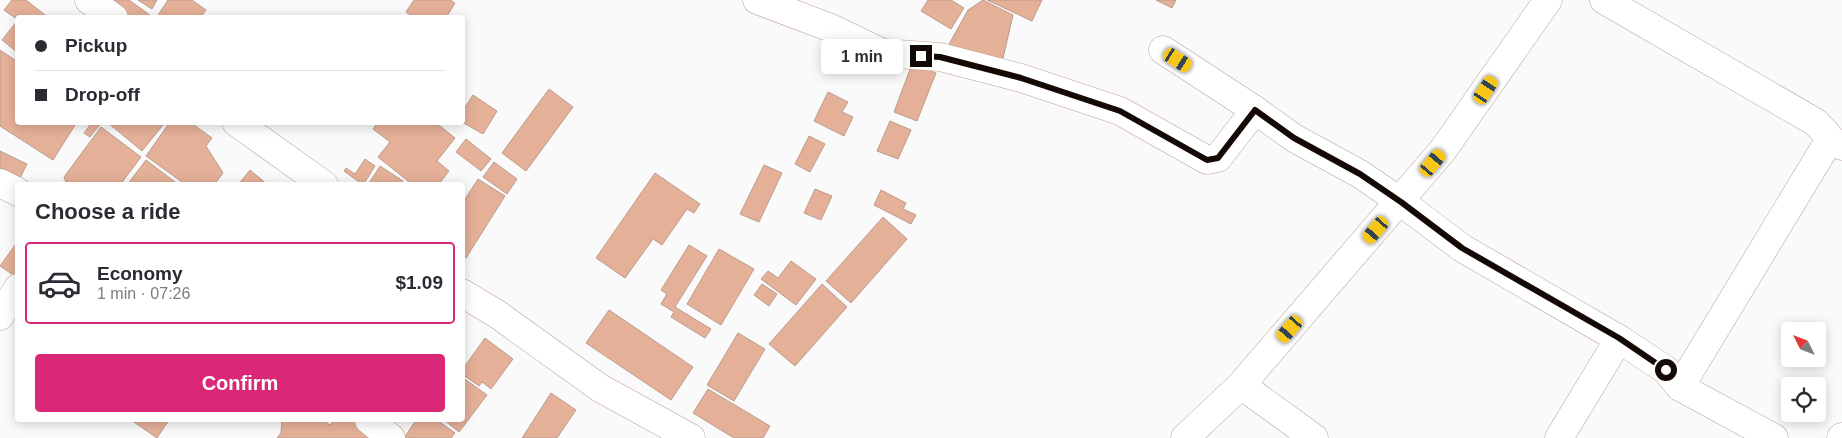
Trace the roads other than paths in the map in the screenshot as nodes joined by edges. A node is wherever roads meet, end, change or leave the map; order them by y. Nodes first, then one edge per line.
1 (89, 0) edge
2 (756, 0) edge
3 (1548, 0) edge
4 (1604, 0) edge
5 (110, 15) edge
6 (1163, 50) dead end
7 (1255, 110) junction
8 (240, 125) edge
9 (1836, 143) edge
10 (320, 182) edge
11 (0, 184) edge
12 (15, 191) edge
13 (1401, 202) junction
14 (15, 293) edge
15 (465, 295) edge
16 (0, 316) edge
17 (1619, 338) junction
18 (1242, 385) junction
19 (1680, 387) junction
20 (371, 422) edge
21 (391, 438) edge
22 (690, 438) edge
23 (1186, 438) edge
24 (1314, 438) edge
25 (1559, 438) edge
26 (1774, 438) edge

1 - 5 street
2 - 7 street
3 - 13 street
4 - 9 street
6 - 7 street
7 - 13 street
8 - 10 street
9 - 19 street
11 - 12 street
13 - 17 street
13 - 18 street
14 - 16 street
15 - 22 street
17 - 19 street
17 - 25 street
18 - 23 street
18 - 24 street
19 - 26 street
20 - 21 street

